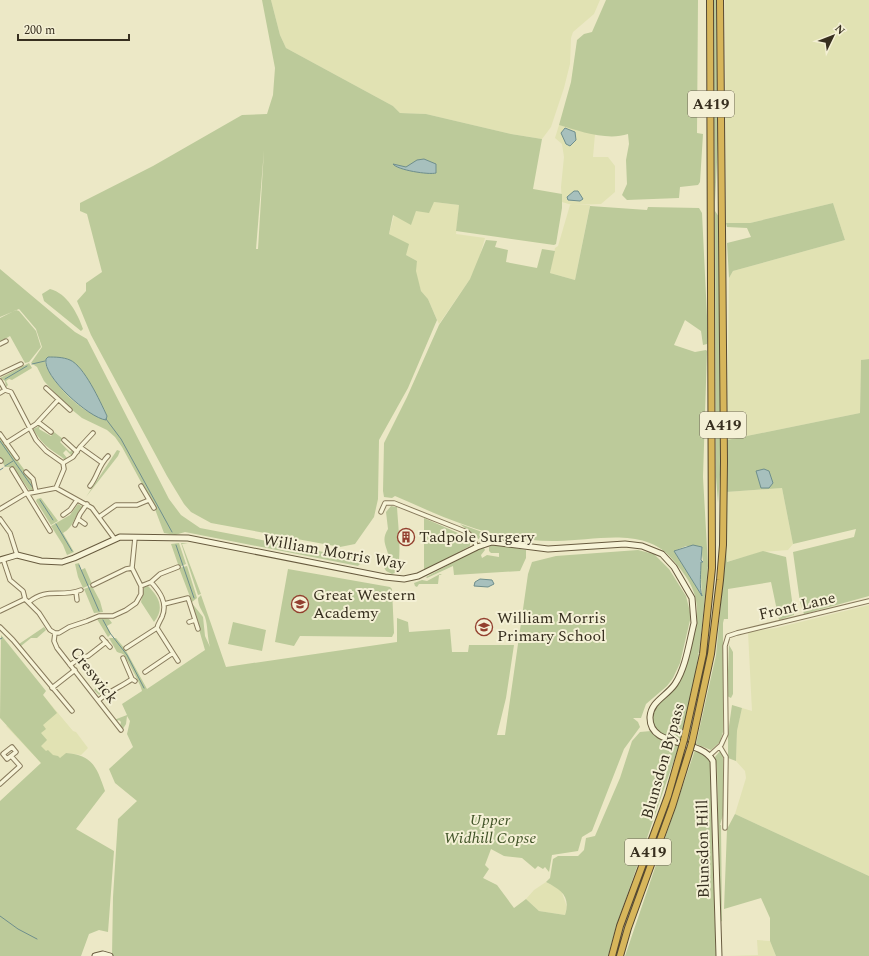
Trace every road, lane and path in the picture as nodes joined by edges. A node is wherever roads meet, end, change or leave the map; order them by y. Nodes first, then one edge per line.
1 (710, 0) edge
2 (720, 0) edge
3 (6, 341) dead end
4 (0, 344) edge
5 (21, 364) dead end
6 (0, 374) edge
7 (0, 381) edge
8 (46, 388) dead end
9 (5, 390) junction
10 (0, 393) edge
11 (58, 400) junction
12 (70, 410) dead end
13 (38, 422) junction
14 (29, 428) junction
15 (51, 432) dead end
16 (93, 433) dead end
17 (0, 434) edge
18 (64, 440) dead end
19 (6, 443) junction
20 (80, 448) junction
21 (77, 452) junction
22 (108, 456) dead end
23 (17, 458) dead end
24 (101, 462) junction
25 (63, 463) junction
26 (12, 469) dead end
27 (26, 472) dead end
28 (90, 486) dead end
29 (141, 486) dead end
30 (56, 488) junction
31 (36, 492) junction
32 (27, 494) junction
33 (77, 500) junction
34 (149, 500) junction
35 (87, 504) junction
36 (154, 508) dead end
37 (0, 509) edge
38 (380, 512) dead end
39 (63, 515) dead end
40 (99, 517) junction
41 (0, 519) edge
42 (78, 519) junction
43 (85, 524) dead end
44 (75, 525) dead end
45 (43, 530) dead end
46 (114, 538) junction
47 (135, 538) junction
48 (477, 547) junction
49 (17, 555) junction
50 (1, 560) edge
51 (178, 567) dead end
52 (132, 568) junction
53 (169, 571) junction
54 (171, 576) dead end
55 (105, 579) junction
56 (151, 582) junction
57 (108, 584) dead end
58 (93, 585) dead end
59 (141, 586) junction
60 (81, 590) dead end
61 (76, 592) junction
62 (25, 599) junction
63 (77, 600) dead end
64 (869, 601) edge
65 (29, 602) junction
66 (164, 604) junction
67 (0, 611) edge
68 (195, 620) junction
69 (189, 622) dead end
70 (0, 627) edge
71 (157, 628) junction
72 (198, 629) dead end
73 (55, 633) junction
74 (102, 638) dead end
75 (106, 642) junction
76 (110, 647) dead end
77 (126, 648) dead end
78 (173, 653) junction
79 (123, 658) dead end
80 (178, 661) dead end
81 (70, 665) junction
82 (75, 670) junction
83 (145, 672) dead end
84 (52, 688) junction
85 (99, 700) junction
86 (71, 711) dead end
87 (122, 730) dead end
88 (720, 747) junction
89 (710, 755) junction
90 (11, 756) dead end
91 (0, 784) edge
92 (725, 828) dead end
93 (95, 956) edge
94 (110, 956) edge
95 (612, 956) edge
96 (620, 956) edge
97 (719, 956) edge

1 - 95 highway, Blunsdon Bypass / A419, bridge
2 - 96 highway, Blunsdon Bypass / A419, bridge
3 - 4 street
5 - 6 street
7 - 9 street
8 - 11 street
9 - 10 street
9 - 14 street
11 - 12 street
11 - 13 street
13 - 14 street
13 - 15 street
14 - 19 street
14 - 25 street
16 - 20 street
17 - 19 street
18 - 21 street
19 - 23 street
20 - 21 street
20 - 24 street
21 - 25 street
22 - 24 street
24 - 28 street
25 - 30 street
26 - 32 street
27 - 31 street
29 - 34 street
30 - 31 street
30 - 33 street
31 - 32 street
32 - 37 street
32 - 45 street
33 - 35 street
33 - 39 street
34 - 36 street
34 - 40 street
35 - 40 street
35 - 42 street
38 - 48 street
40 - 46 street
41 - 49 street
42 - 43 street
42 - 44 street
46 - 47 street, William Morris Way
46 - 49 street, William Morris Way
47 - 48 street, William Morris Way
47 - 52 street
48 - 89 street, William Morris Way
49 - 50 street, William Morris Way
50 - 62 street
51 - 53 street
52 - 55 street
52 - 59 street
53 - 54 street
53 - 56 street
55 - 57 street
55 - 58 street
56 - 59 street
56 - 66 street
59 - 73 street
60 - 61 street
61 - 63 street
61 - 65 street
62 - 65 street
62 - 67 street
64 - 88 street, Front Lane
65 - 73 street
66 - 68 street
66 - 71 street
68 - 69 street
68 - 72 street
70 - 84 street
71 - 77 street
71 - 78 street
73 - 81 street, Creswick
74 - 75 street
75 - 76 street
75 - 81 street
78 - 80 street
78 - 83 street
79 - 85 street
81 - 82 street, Creswick
82 - 84 street
82 - 85 street, Creswick
84 - 86 street
85 - 87 street, Creswick
88 - 89 street
88 - 92 street, Blunsdon Hill
89 - 97 street, Blunsdon Hill
90 - 91 street
93 - 94 street

